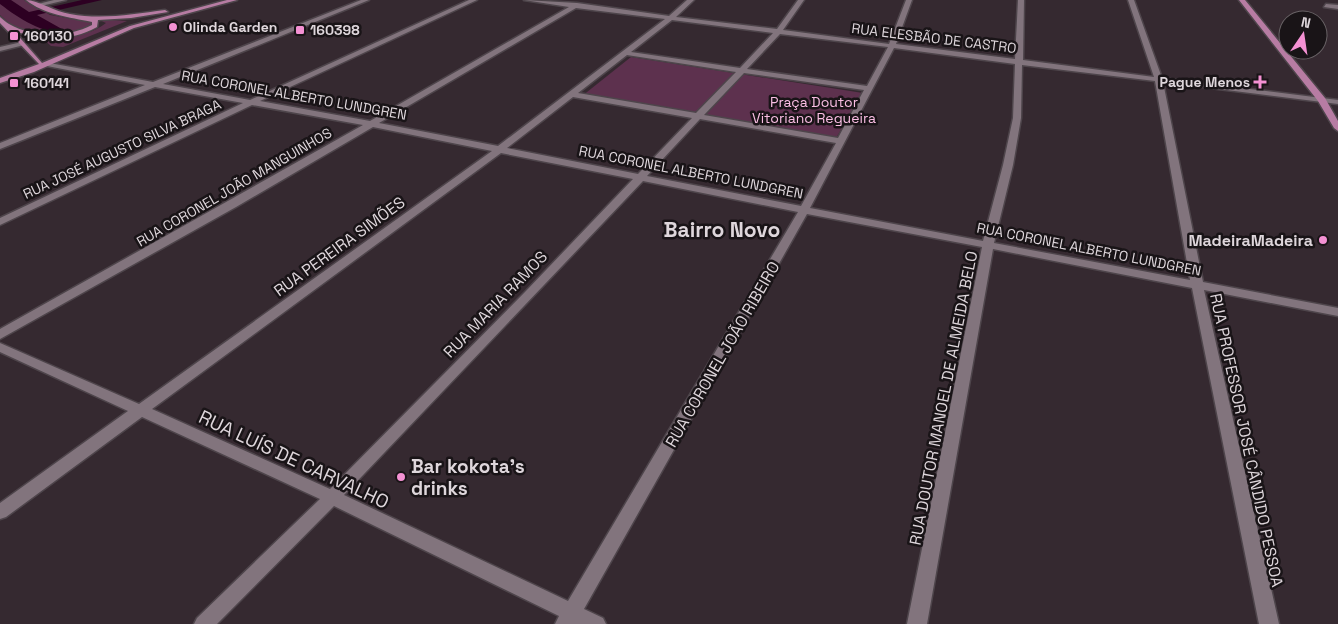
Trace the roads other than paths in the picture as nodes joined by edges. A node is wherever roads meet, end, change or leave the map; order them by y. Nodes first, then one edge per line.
1 (30, 0) edge
2 (63, 0) edge
3 (228, 0) edge
4 (234, 0) edge
5 (366, 0) edge
6 (474, 0) edge
7 (527, 0) edge
8 (584, 0) edge
9 (691, 0) edge
10 (801, 0) edge
11 (909, 0) edge
12 (1021, 0) edge
13 (1131, 0) edge
14 (1242, 0) edge
15 (575, 6) junction
16 (1326, 6) dead end
17 (39, 7) junction
18 (1338, 7) edge
19 (172, 11) junction
20 (72, 17) junction
21 (97, 18) junction
22 (672, 18) junction
23 (0, 19) edge
24 (132, 24) junction
25 (8, 26) junction
26 (778, 32) junction
27 (22, 44) junction
28 (892, 46) junction
29 (0, 49) edge
30 (625, 53) junction
31 (43, 63) junction
32 (1018, 63) junction
33 (742, 70) junction
34 (1159, 80) junction
35 (0, 81) edge
36 (154, 85) junction
37 (870, 89) junction
38 (572, 94) junction
39 (1322, 100) junction
40 (252, 102) junction
41 (1338, 102) edge
42 (698, 116) junction
43 (370, 124) junction
44 (1338, 128) edge
45 (841, 141) junction
46 (0, 146) edge
47 (500, 149) junction
48 (641, 178) junction
49 (804, 210) junction
50 (0, 222) edge
51 (988, 244) junction
52 (1197, 284) junction
53 (1338, 312) edge
54 (0, 335) edge
55 (0, 347) edge
56 (140, 411) junction
57 (332, 498) junction
58 (0, 512) edge
59 (569, 618) edge
60 (204, 624) edge
61 (596, 624) edge
62 (917, 624) edge
63 (1269, 624) edge

1 - 17 main road
2 - 17 street
3 - 19 main road
4 - 24 main road
5 - 36 street
6 - 40 street, RUA JOSÉ AUGUSTO SILVA BRAGA
7 - 15 street, RUA ELESBÃO DE CASTRO
8 - 15 street, RUA CORONEL JOÃO MANGUINHOS
9 - 22 street, RUA PEREIRA SIMÕES
10 - 26 street, RUA MARIA RAMOS
11 - 28 street, RUA CORONEL JOÃO RIBEIRO
12 - 32 street, RUA DOUTOR MANOEL DE ALMEIDA BELO
13 - 34 street, RUA PROFESSOR JOSÉ CÂNDIDO PESSOA
14 - 39 main road
15 - 22 street, RUA ELESBÃO DE CASTRO
15 - 43 street, RUA CORONEL JOÃO MANGUINHOS
16 - 18 street
17 - 20 main road
19 - 21 main road
19 - 24 main road
20 - 21 main road
20 - 25 main road
21 - 24 main road
22 - 26 street, RUA ELESBÃO DE CASTRO
22 - 30 street, RUA PEREIRA SIMÕES
23 - 25 main road
24 - 31 main road
25 - 27 main road
26 - 28 street, RUA ELESBÃO DE CASTRO
26 - 33 street, RUA MARIA RAMOS
27 - 29 street
27 - 31 main road
28 - 32 street, RUA ELESBÃO DE CASTRO
28 - 37 street, RUA CORONEL JOÃO RIBEIRO
30 - 33 street
30 - 38 street, RUA PEREIRA SIMÕES
31 - 35 main road
31 - 36 street, RUA CORONEL ALBERTO LUNDGREN
32 - 34 street, RUA ELESBÃO DE CASTRO
32 - 51 street, RUA DOUTOR MANOEL DE ALMEIDA BELO
33 - 37 street
33 - 42 street, RUA MARIA RAMOS
34 - 39 street, RUA ELESBÃO DE CASTRO
34 - 52 street, RUA PROFESSOR JOSÉ CÂNDIDO PESSOA
36 - 40 street, RUA CORONEL ALBERTO LUNDGREN
36 - 46 street
37 - 45 street, RUA CORONEL JOÃO RIBEIRO
38 - 42 street
38 - 47 street, RUA PEREIRA SIMÕES
39 - 41 street, RUA ELESBÃO DE CASTRO
39 - 44 main road
40 - 43 street, RUA CORONEL ALBERTO LUNDGREN
40 - 50 street, RUA JOSÉ AUGUSTO SILVA BRAGA
42 - 45 street
42 - 48 street, RUA MARIA RAMOS
43 - 47 street, RUA CORONEL ALBERTO LUNDGREN
43 - 54 street, RUA CORONEL JOÃO MANGUINHOS
45 - 49 street, RUA CORONEL JOÃO RIBEIRO
47 - 48 street, RUA CORONEL ALBERTO LUNDGREN
47 - 56 street, RUA PEREIRA SIMÕES
48 - 49 street, RUA CORONEL ALBERTO LUNDGREN
48 - 57 street, RUA MARIA RAMOS
49 - 51 street, RUA CORONEL ALBERTO LUNDGREN
49 - 59 street, RUA CORONEL JOÃO RIBEIRO
51 - 52 street, RUA CORONEL ALBERTO LUNDGREN
51 - 62 street, RUA DOUTOR MANOEL DE ALMEIDA BELO
52 - 53 street, RUA CORONEL ALBERTO LUNDGREN
52 - 63 street, RUA PROFESSOR JOSÉ CÂNDIDO PESSOA
55 - 56 street, RUA LUÍS DE CARVALHO
56 - 57 street, RUA LUÍS DE CARVALHO
56 - 58 street, RUA PEREIRA SIMÕES
57 - 59 street, RUA LUÍS DE CARVALHO
57 - 60 street, RUA MARIA RAMOS
59 - 61 street, RUA LUÍS DE CARVALHO

